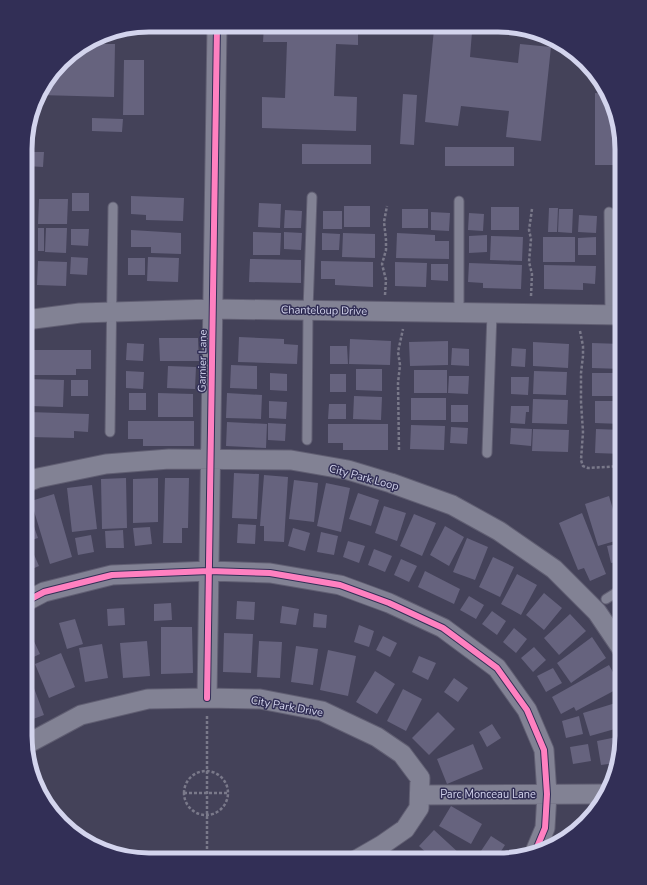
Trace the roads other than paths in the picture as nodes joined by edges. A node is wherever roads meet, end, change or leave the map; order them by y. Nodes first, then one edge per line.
1 (217, 32) edge
2 (312, 197) dead end
3 (459, 201) dead end
4 (113, 207) dead end
5 (609, 212) dead end
6 (615, 300) edge
7 (213, 309) junction
8 (308, 310) junction
9 (111, 312) junction
10 (459, 313) junction
11 (492, 313) junction
12 (615, 315) edge
13 (32, 319) edge
14 (110, 432) dead end
15 (307, 440) dead end
16 (488, 452) dead end
17 (211, 459) junction
18 (32, 480) edge
19 (209, 571) junction
20 (615, 593) edge
21 (32, 598) edge
22 (606, 599) dead end
23 (615, 639) edge
24 (207, 698) junction
25 (32, 741) edge
26 (547, 794) junction
27 (599, 794) edge
28 (420, 795) junction
29 (537, 846) edge
30 (368, 853) edge

1 - 7 street, Garnier Lane
2 - 8 lane
3 - 10 lane
4 - 9 lane
5 - 6 lane
7 - 8 street, Chanteloup Drive
7 - 9 street, Chanteloup Drive
7 - 17 street, Garnier Lane
8 - 10 street, Chanteloup Drive
8 - 15 lane
9 - 13 street, Chanteloup Drive
9 - 14 lane
10 - 11 street, Chanteloup Drive
11 - 12 street, Chanteloup Drive
11 - 16 lane
17 - 18 street, City Park Loop
17 - 19 street, Garnier Lane
17 - 23 street, City Park Loop
19 - 21 street
19 - 24 street, Garnier Lane
19 - 26 street
20 - 22 lane
24 - 25 street, City Park Drive
24 - 28 street, City Park Drive
26 - 27 street, Parc Monceau Lane
26 - 28 street, Parc Monceau Lane
26 - 29 street
28 - 30 street, City Park Drive

